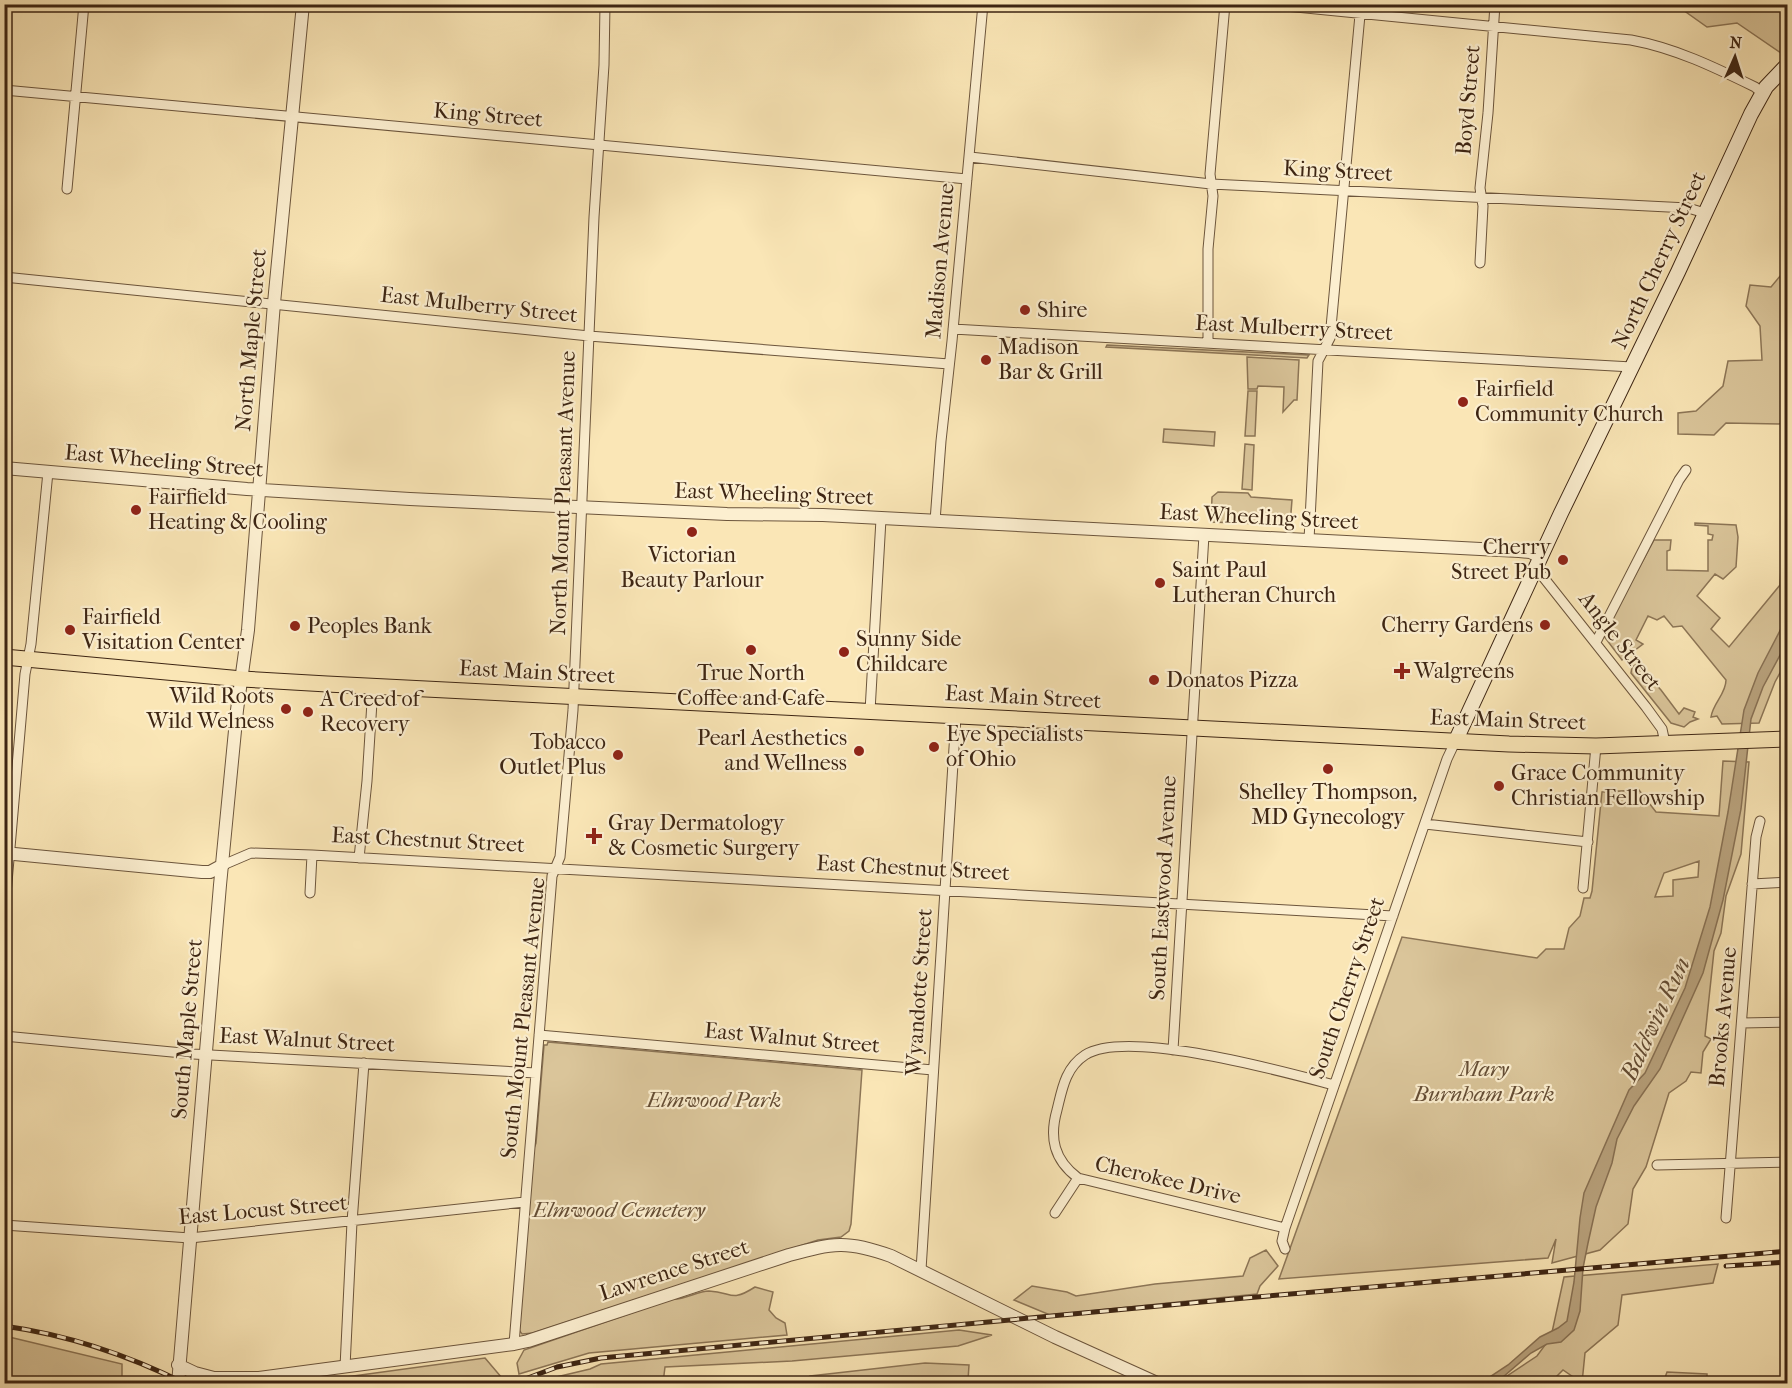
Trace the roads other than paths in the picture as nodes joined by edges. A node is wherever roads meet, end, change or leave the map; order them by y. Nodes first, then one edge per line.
1 (84, 4) edge
2 (303, 4) edge
3 (605, 4) edge
4 (983, 4) edge
5 (1226, 4) edge
6 (1265, 4) edge
7 (1496, 4) edge
8 (1360, 9) edge
9 (1494, 26) junction
10 (1788, 64) edge
11 (4, 90) edge
12 (1762, 93) junction
13 (76, 96) junction
14 (291, 117) junction
15 (599, 144) junction
16 (970, 157) junction
17 (968, 179) junction
18 (1211, 184) junction
19 (67, 189) dead end
20 (1343, 190) junction
21 (1482, 198) junction
22 (1705, 213) junction
23 (1480, 263) dead end
24 (4, 277) edge
25 (274, 303) junction
26 (953, 329) junction
27 (589, 336) junction
28 (1208, 343) junction
29 (1324, 349) junction
30 (950, 364) junction
31 (1632, 367) junction
32 (4, 468) edge
33 (1686, 470) dead end
34 (48, 472) junction
35 (260, 490) junction
36 (582, 507) junction
37 (881, 519) junction
38 (935, 521) junction
39 (1204, 535) junction
40 (1309, 540) junction
41 (1539, 562) junction
42 (1596, 642) junction
43 (4, 657) edge
44 (28, 660) junction
45 (242, 679) junction
46 (373, 686) junction
47 (574, 696) junction
48 (870, 711) junction
49 (956, 716) junction
50 (1192, 728) junction
51 (1788, 739) edge
52 (1456, 740) junction
53 (1665, 743) junction
54 (1596, 746) junction
55 (1760, 821) dead end
56 (1425, 824) junction
57 (1588, 842) junction
58 (8, 853) edge
59 (312, 855) junction
60 (359, 858) junction
61 (223, 865) junction
62 (558, 867) junction
63 (1788, 882) edge
64 (1752, 884) junction
65 (1583, 888) dead end
66 (945, 890) junction
67 (310, 892) dead end
68 (1181, 905) junction
69 (1393, 916) junction
70 (4, 917) edge
71 (1788, 1022) edge
72 (1742, 1023) junction
73 (539, 1035) junction
74 (4, 1036) edge
75 (1173, 1050) junction
76 (206, 1055) junction
77 (364, 1063) junction
78 (933, 1070) junction
79 (536, 1073) junction
80 (1334, 1085) junction
81 (1788, 1162) edge
82 (1730, 1164) junction
83 (1658, 1165) dead end
84 (1078, 1178) junction
85 (525, 1202) junction
86 (1055, 1213) dead end
87 (1726, 1218) dead end
88 (352, 1222) junction
89 (4, 1225) edge
90 (1285, 1228) junction
91 (190, 1239) junction
92 (1285, 1249) dead end
93 (921, 1270) junction
94 (514, 1344) junction
95 (178, 1365) junction
96 (345, 1367) junction
97 (178, 1383) edge
98 (1159, 1383) edge

1 - 13 street
2 - 14 street, North Maple Street
3 - 15 street, North Mount Pleasant Avenue
4 - 16 street, Madison Avenue
5 - 18 street
6 - 8 street
7 - 9 street, Boyd Street
8 - 9 street
8 - 20 street
9 - 12 street
9 - 21 street, Boyd Street
10 - 12 main road, North Cherry Street
11 - 13 street, King Street
12 - 22 main road, North Cherry Street
13 - 14 street, King Street
13 - 19 street
14 - 15 street, King Street
14 - 25 street, North Maple Street
15 - 17 street, King Street
15 - 27 street, North Mount Pleasant Avenue
16 - 17 street, Madison Avenue
16 - 18 street, King Street
17 - 26 street, Madison Avenue
18 - 20 street, King Street
18 - 28 street
20 - 21 street, King Street
20 - 29 street
21 - 22 street, King Street
21 - 23 street, Boyd Street
22 - 31 main road, North Cherry Street
24 - 25 street, East Mulberry Street
25 - 27 street, East Mulberry Street
25 - 35 street, North Maple Street
26 - 28 street, East Mulberry Street
26 - 30 street, Madison Avenue
27 - 30 street, East Mulberry Street
27 - 36 street, North Mount Pleasant Avenue
28 - 29 street, East Mulberry Street
29 - 31 street, East Mulberry Street
29 - 40 street
30 - 38 street, Madison Avenue
31 - 41 main road, North Cherry Street
32 - 34 street, East Wheeling Street
33 - 42 street
34 - 35 street, East Wheeling Street
34 - 44 street
35 - 36 street, East Wheeling Street
35 - 45 street, North Maple Street
36 - 37 street, East Wheeling Street
36 - 47 street, North Mount Pleasant Avenue
37 - 38 street, East Wheeling Street
37 - 48 street
38 - 39 street, East Wheeling Street
39 - 40 street, East Wheeling Street
39 - 50 street, South Eastwood Avenue
40 - 41 street, East Wheeling Street
41 - 42 street, Angle Street
41 - 52 main road, North Cherry Street
42 - 53 street, Angle Street
43 - 44 main road, East Main Street
44 - 45 main road, East Main Street
44 - 58 street
45 - 46 main road, East Main Street
45 - 61 street, South Maple Street
46 - 47 main road, East Main Street
46 - 60 street
47 - 48 main road, East Main Street
47 - 62 street, South Mount Pleasant Avenue
48 - 49 main road, East Main Street
49 - 50 main road, East Main Street
49 - 66 street, Wyandotte Street
50 - 52 main road, East Main Street
50 - 68 street, South Eastwood Avenue
51 - 53 main road, East Main Street
52 - 54 main road, East Main Street
52 - 56 street, South Cherry Street
53 - 54 main road, East Main Street
54 - 57 street
55 - 64 street, Brooks Avenue
56 - 57 street
56 - 69 street, South Cherry Street
57 - 65 street
58 - 61 street, East Chestnut Street
58 - 70 street
59 - 60 street, East Chestnut Street
59 - 61 street, East Chestnut Street
59 - 67 street
60 - 62 street, East Chestnut Street
61 - 76 street, South Maple Street
62 - 66 street, East Chestnut Street
62 - 73 street, South Mount Pleasant Avenue
63 - 64 street
64 - 72 street, Brooks Avenue
66 - 68 street, East Chestnut Street
66 - 78 street, Wyandotte Street
68 - 69 street, East Chestnut Street
68 - 75 street, South Eastwood Avenue
69 - 80 street, South Cherry Street
71 - 72 street
72 - 82 street, Brooks Avenue
73 - 78 street, East Walnut Street
73 - 79 street, South Mount Pleasant Avenue
74 - 76 street, East Walnut Street
75 - 80 street, Cherokee Drive
75 - 84 street, Cherokee Drive
76 - 77 street, East Walnut Street
76 - 91 street, South Maple Street
77 - 79 street, East Walnut Street
77 - 88 street
78 - 93 street, Wyandotte Street
79 - 85 street, South Mount Pleasant Avenue
80 - 90 street, South Cherry Street
81 - 82 street
82 - 83 street
82 - 87 street, Brooks Avenue
84 - 86 street
84 - 90 street, Cherokee Drive
85 - 88 street, East Locust Street
85 - 94 street, South Mount Pleasant Avenue
88 - 91 street, East Locust Street
88 - 96 street
89 - 91 street, East Locust Street
90 - 92 street, South Cherry Street
91 - 95 street, South Maple Street
93 - 94 street, Lawrence Street
93 - 98 street, Lawrence Street
94 - 96 street, Lawrence Street
95 - 96 street, Lawrence Street
95 - 97 street, South Maple Street

